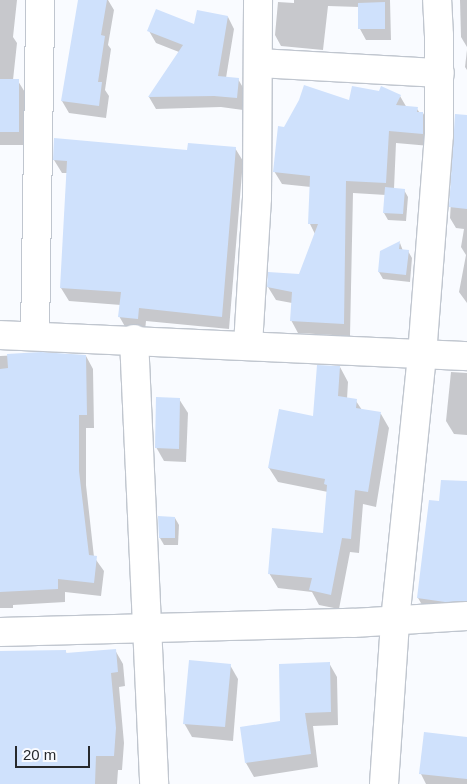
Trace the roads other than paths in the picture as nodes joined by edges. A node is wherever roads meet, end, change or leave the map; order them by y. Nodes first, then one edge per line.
1 (40, 0) edge
2 (258, 0) edge
3 (437, 0) edge
4 (259, 63) junction
5 (440, 73) junction
6 (0, 335) edge
7 (35, 336) junction
8 (134, 339) junction
9 (248, 344) junction
10 (422, 355) junction
11 (467, 356) edge
12 (467, 616) edge
13 (396, 621) junction
14 (146, 628) junction
15 (0, 632) edge
16 (154, 784) edge
17 (384, 784) edge

1 - 7 street
2 - 4 street
3 - 5 street
4 - 5 street
4 - 9 street
5 - 10 street
6 - 7 street
7 - 8 street
8 - 9 street
8 - 14 street
9 - 10 street
10 - 11 street
10 - 13 street
12 - 13 street
13 - 14 street
13 - 17 street
14 - 15 street
14 - 16 street

